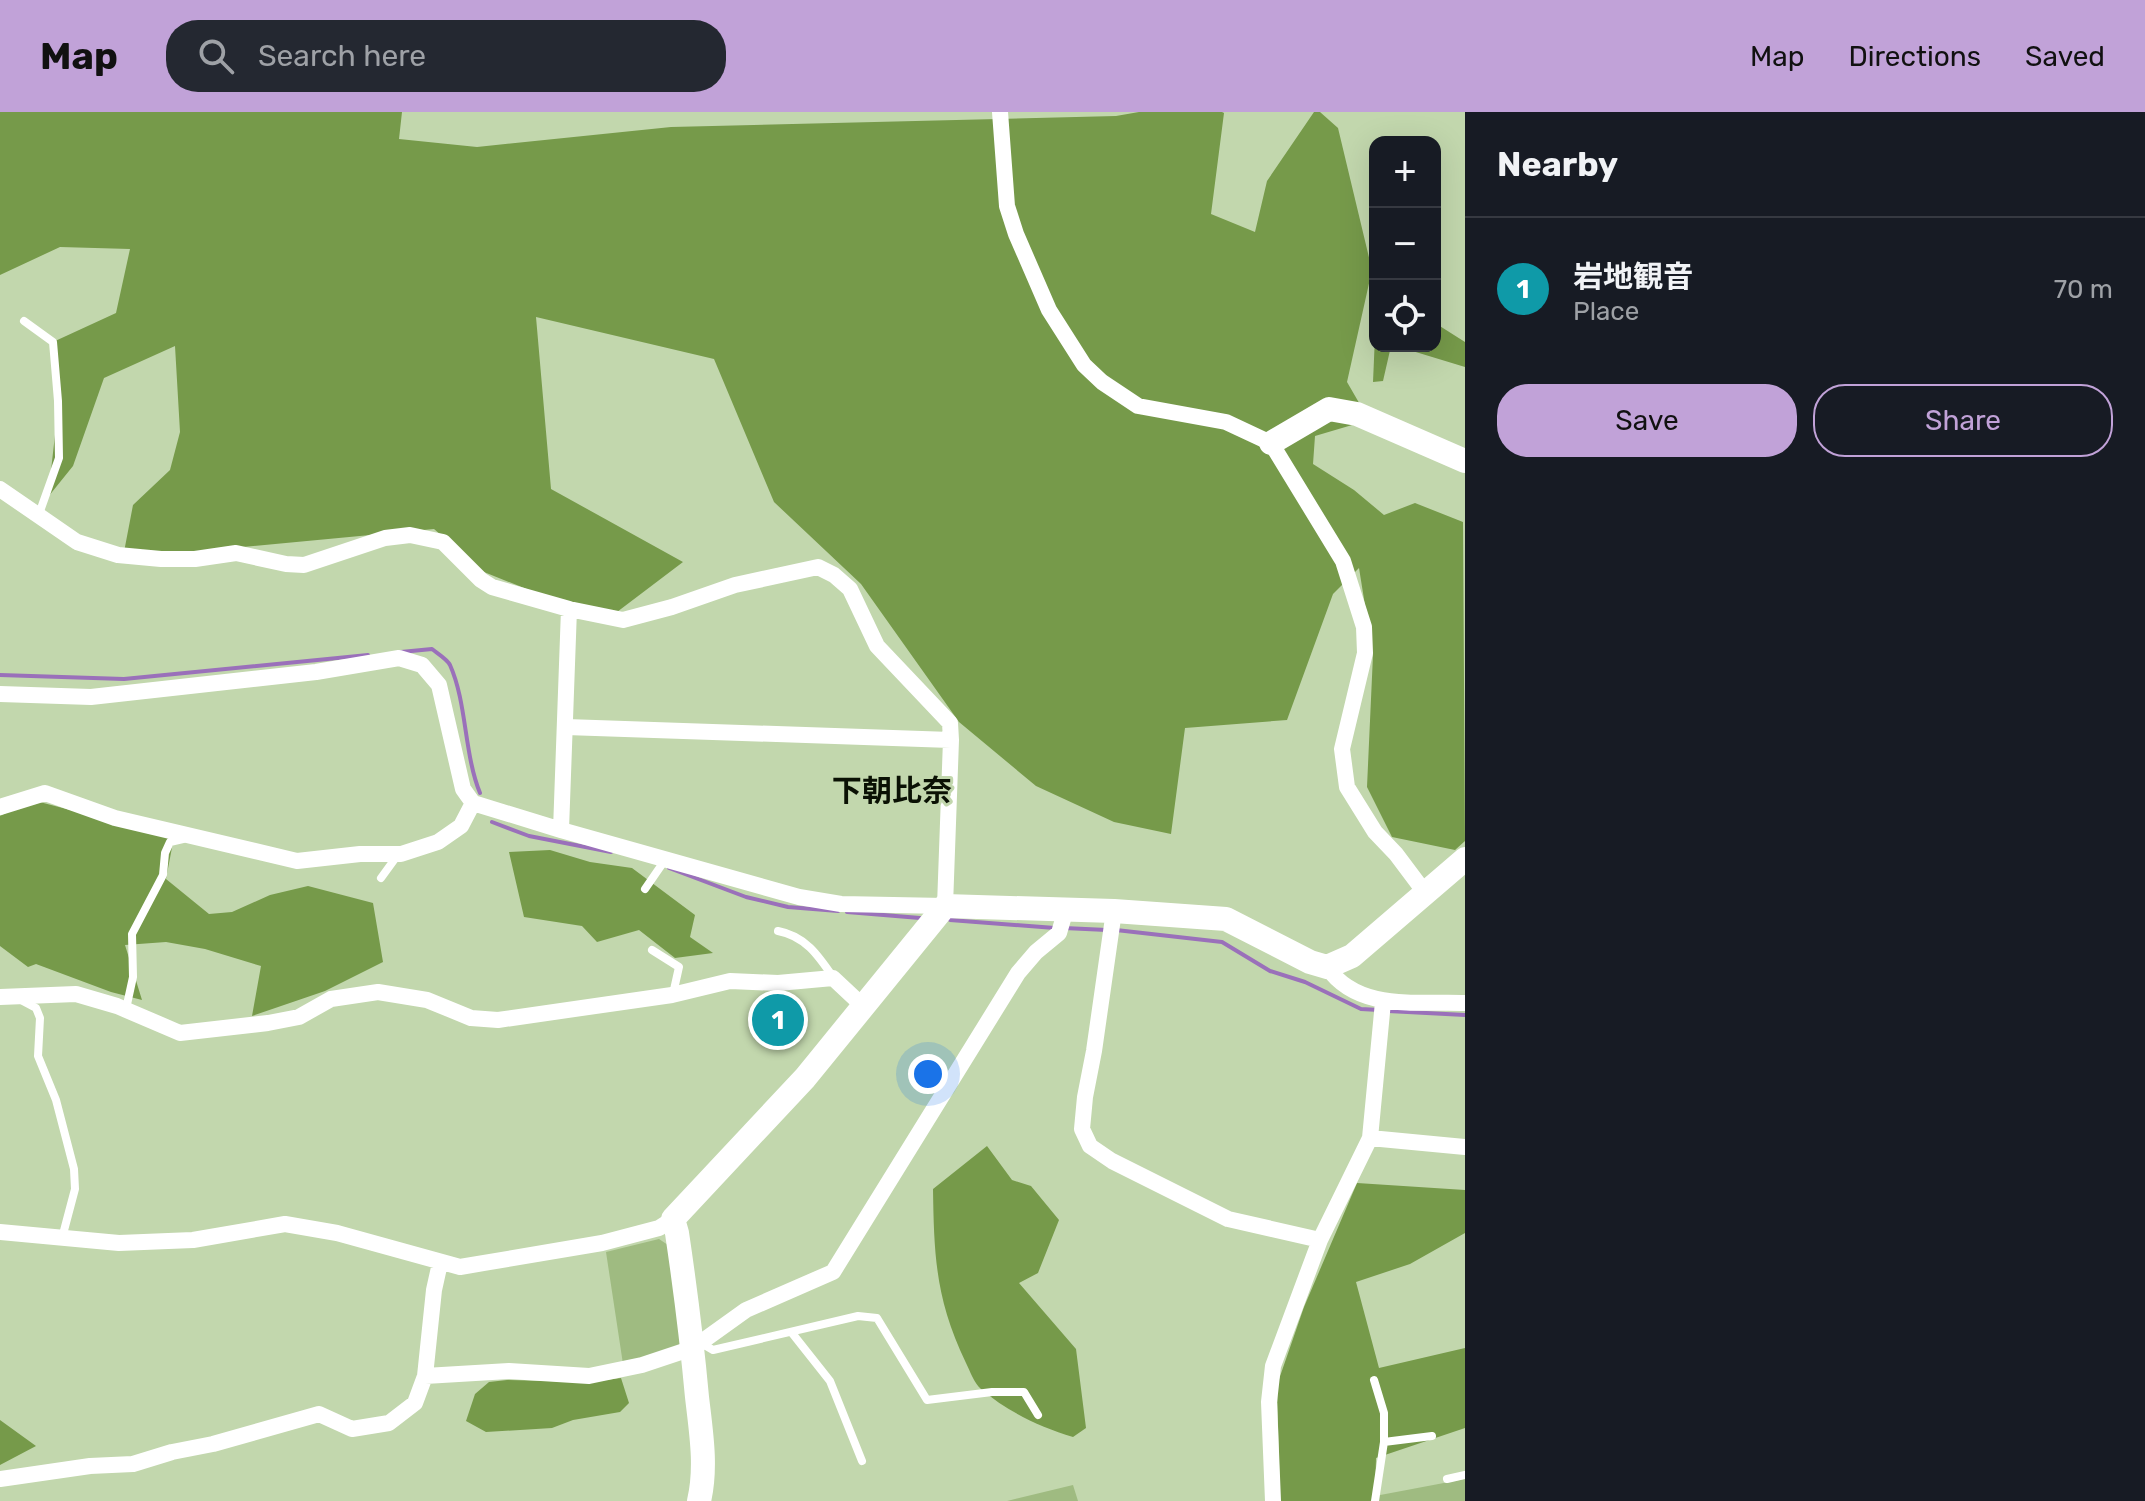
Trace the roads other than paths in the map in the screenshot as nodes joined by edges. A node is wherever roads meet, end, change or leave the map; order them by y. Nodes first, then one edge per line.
1 (1000, 112) edge
2 (24, 321) dead end
3 (1271, 443) junction
4 (1465, 461) edge
5 (0, 489) edge
6 (39, 515) junction
7 (569, 609) junction
8 (0, 694) edge
9 (566, 727) junction
10 (951, 740) junction
11 (473, 803) junction
12 (0, 807) edge
13 (561, 830) junction
14 (195, 836) junction
15 (399, 854) junction
16 (1465, 859) edge
17 (663, 864) junction
18 (381, 878) dead end
19 (645, 889) dead end
20 (1426, 894) junction
21 (945, 906) junction
22 (1062, 920) junction
23 (1112, 922) junction
24 (778, 931) dead end
25 (652, 950) dead end
26 (1327, 967) junction
27 (833, 978) junction
28 (673, 995) junction
29 (8, 997) edge
30 (1465, 1003) edge
31 (864, 1007) junction
32 (1383, 1009) junction
33 (126, 1010) junction
34 (1370, 1138) junction
35 (1465, 1147) edge
36 (673, 1219) junction
37 (0, 1232) edge
38 (62, 1238) junction
39 (1320, 1240) junction
40 (440, 1263) junction
41 (792, 1333) junction
42 (696, 1345) junction
43 (425, 1376) junction
44 (1374, 1380) dead end
45 (1038, 1415) dead end
46 (1432, 1436) dead end
47 (1384, 1442) junction
48 (862, 1461) dead end
49 (1465, 1475) edge
50 (0, 1479) edge
51 (1447, 1479) dead end
52 (699, 1501) edge
53 (1273, 1501) edge
54 (1375, 1501) edge

1 - 3 street
2 - 6 lane
3 - 4 street
3 - 20 street
5 - 6 street
6 - 7 street
7 - 9 street
7 - 10 street
8 - 11 street
9 - 10 street
9 - 13 street
10 - 21 street
11 - 13 street
11 - 15 street
12 - 14 street
13 - 17 street
14 - 15 street
14 - 33 lane
15 - 18 lane
16 - 20 street
17 - 19 lane
17 - 21 street
20 - 26 street
21 - 22 street
21 - 31 street
22 - 23 street
22 - 42 street
23 - 26 street
23 - 39 street
24 - 27 lane
25 - 28 lane
26 - 32 street
27 - 28 street
27 - 31 street
28 - 33 street
29 - 33 street
29 - 38 lane
30 - 32 street
31 - 36 street
32 - 34 street
34 - 35 street
34 - 39 street
36 - 40 street
36 - 42 street
37 - 38 street
38 - 40 street
39 - 53 street
40 - 43 street
41 - 42 lane
41 - 45 lane
41 - 48 lane
42 - 43 street
42 - 52 street
43 - 50 street
44 - 47 lane
46 - 47 lane
47 - 54 lane
49 - 51 lane

